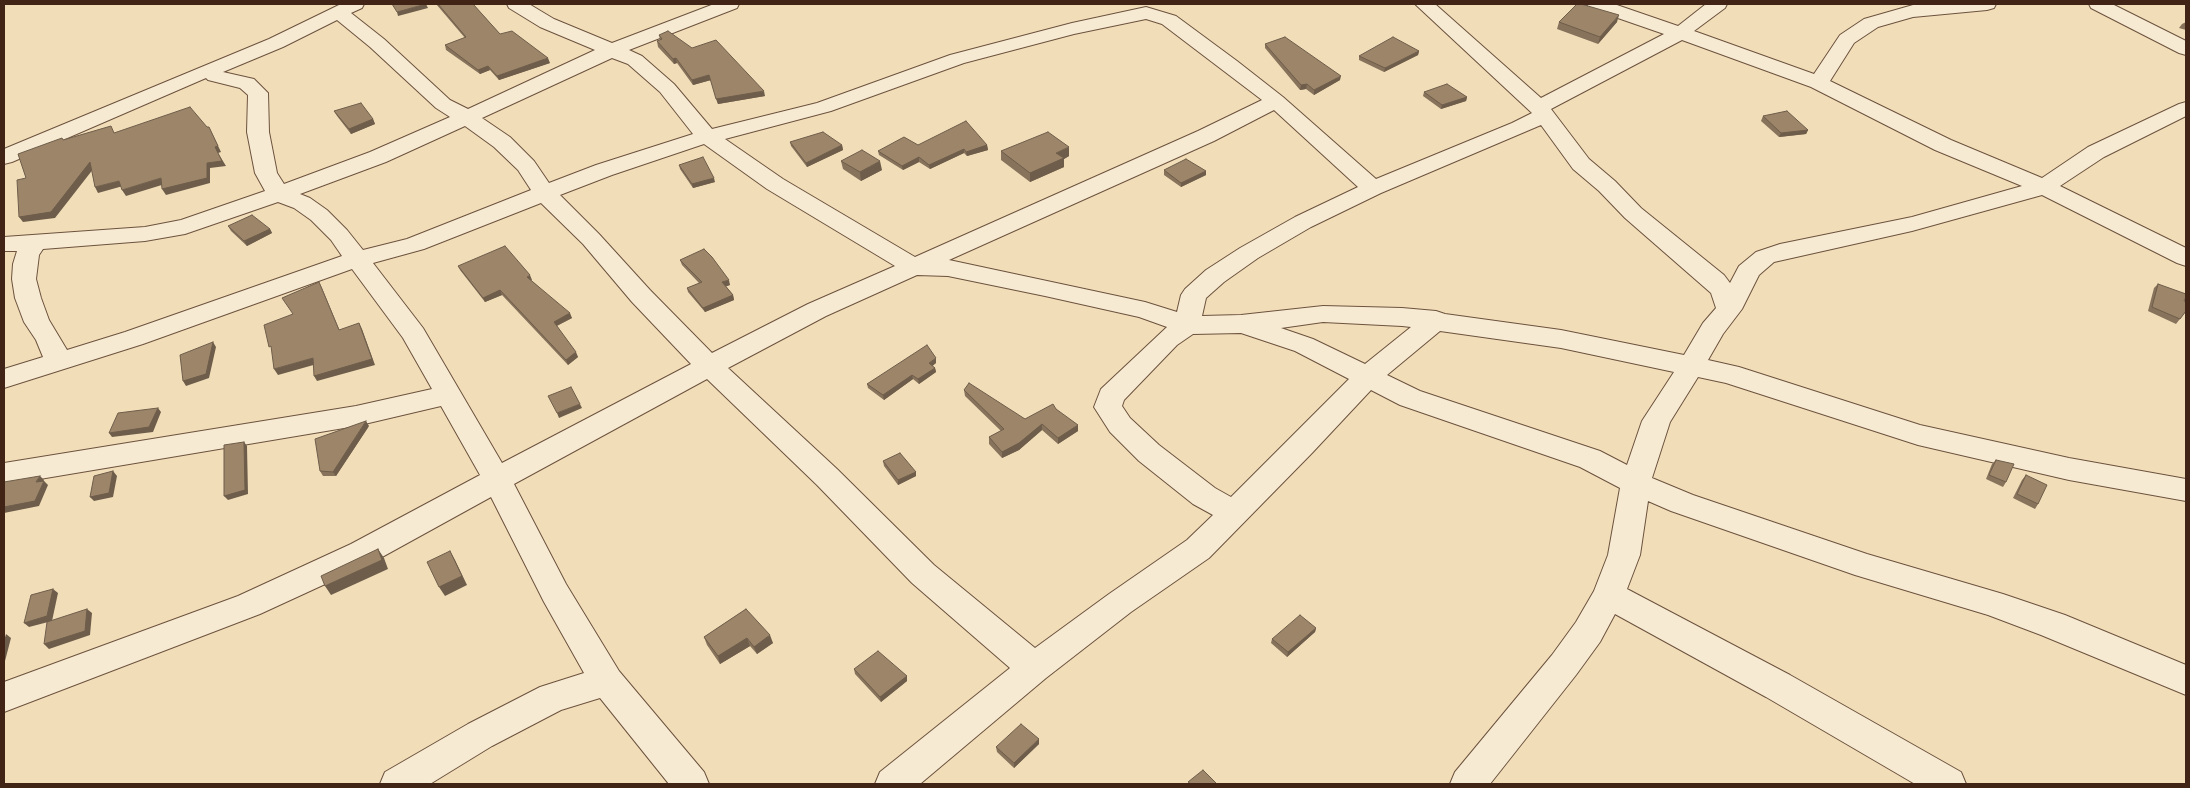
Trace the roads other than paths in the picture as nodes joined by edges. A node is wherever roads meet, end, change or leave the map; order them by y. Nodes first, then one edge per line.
1 (516, 4) edge
2 (730, 4) edge
3 (1424, 4) edge
4 (1596, 4) edge
5 (1718, 4) edge
6 (1987, 4) edge
7 (2098, 4) edge
8 (347, 8) edge
9 (1681, 33) junction
10 (2186, 49) edge
11 (612, 50) junction
12 (211, 68) junction
13 (1818, 83) junction
14 (1276, 101) junction
15 (2186, 108) edge
16 (1541, 111) junction
17 (468, 118) junction
18 (706, 136) junction
19 (4, 157) edge
20 (2044, 187) junction
21 (1373, 188) junction
22 (546, 194) junction
23 (280, 195) junction
24 (32, 241) junction
25 (4, 244) edge
26 (2186, 258) edge
27 (358, 259) junction
28 (914, 267) junction
29 (1729, 309) junction
30 (1436, 320) junction
31 (1240, 324) junction
32 (1187, 325) junction
33 (59, 362) junction
34 (709, 366) junction
35 (1691, 366) junction
36 (1367, 377) junction
37 (4, 379) edge
38 (448, 395) junction
39 (4, 474) edge
40 (497, 480) junction
41 (1636, 483) junction
42 (2186, 490) edge
43 (1235, 514) junction
44 (1609, 595) junction
45 (1034, 668) junction
46 (2186, 680) edge
47 (607, 681) junction
48 (4, 697) edge
49 (398, 784) edge
50 (691, 784) edge
51 (893, 784) edge
52 (1468, 784) edge
53 (1948, 784) edge

1 - 11 street
2 - 11 street
3 - 16 street
4 - 9 street
5 - 9 street
6 - 13 street
7 - 10 street
8 - 12 street
8 - 17 street
9 - 13 street
9 - 16 street
11 - 17 street
11 - 18 street
12 - 19 street
12 - 23 street
13 - 20 street
14 - 18 street
14 - 21 street
14 - 28 street
15 - 20 street
16 - 21 street
16 - 29 street
17 - 22 street
17 - 23 street
18 - 22 street
18 - 28 street
20 - 26 street
20 - 29 street
21 - 32 street
22 - 27 street
22 - 34 street
23 - 24 street
23 - 27 street
24 - 25 street
24 - 33 street
27 - 33 street
27 - 38 street
28 - 32 street
28 - 34 street
29 - 35 street
30 - 31 street
30 - 35 street
30 - 36 street
31 - 32 street
31 - 36 street
32 - 43 street
33 - 37 street
34 - 40 street
34 - 45 street
35 - 41 street
35 - 42 street
36 - 41 street
36 - 43 street
38 - 39 street
38 - 40 street
40 - 47 street
40 - 48 street
41 - 44 street
41 - 46 street
43 - 45 street
44 - 52 street
44 - 53 street
45 - 51 street
47 - 49 street
47 - 50 street

